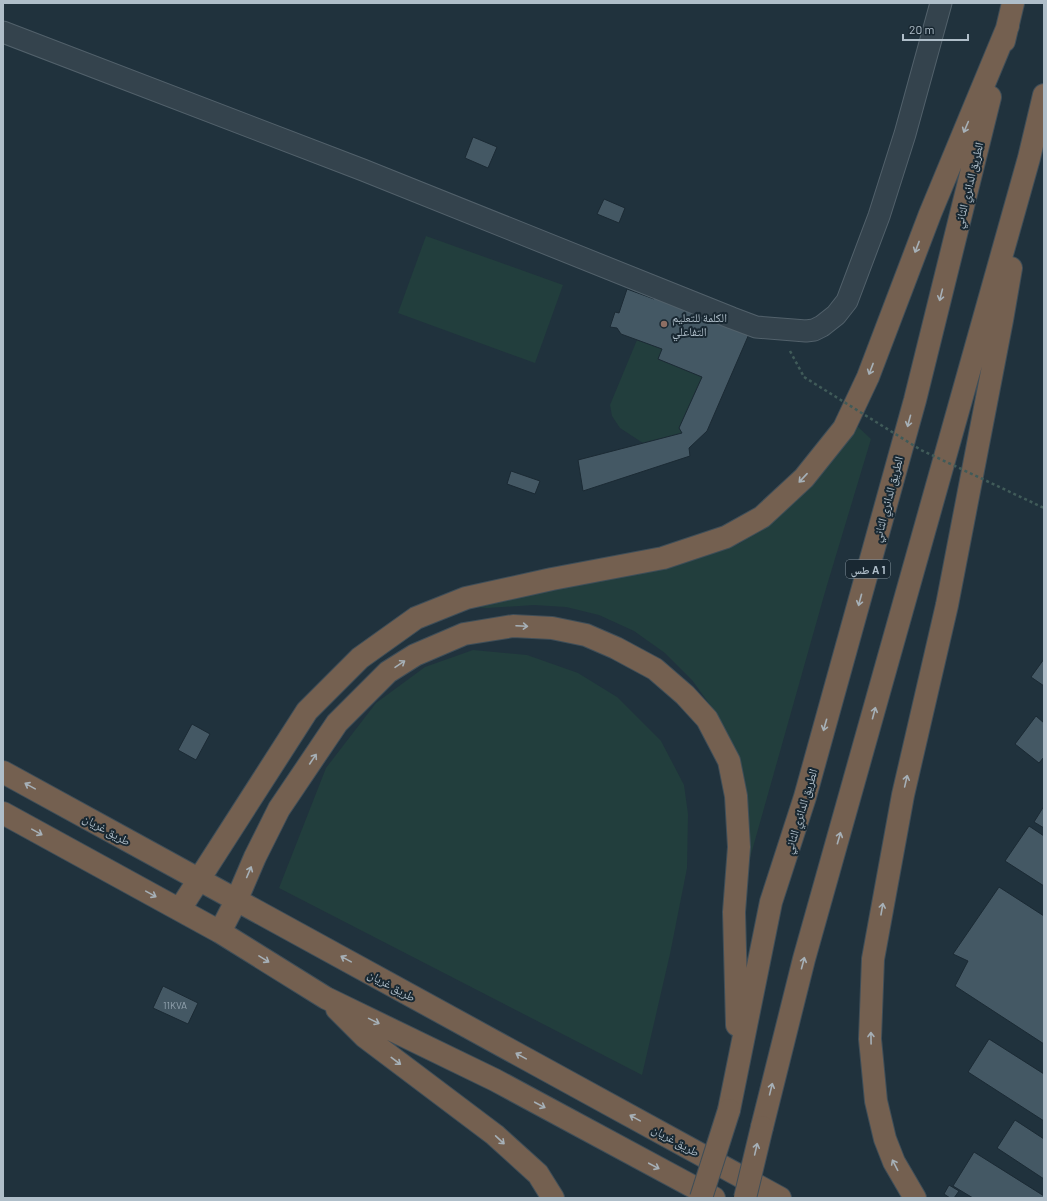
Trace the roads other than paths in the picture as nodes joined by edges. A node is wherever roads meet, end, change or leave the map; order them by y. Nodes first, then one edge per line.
1 (940, 3) edge
2 (1014, 3) edge
3 (1008, 26) junction
4 (3, 32) edge
5 (1044, 96) edge
6 (1029, 158) junction
7 (3, 772) edge
8 (3, 813) edge
9 (199, 879) junction
10 (237, 899) junction
11 (180, 910) junction
12 (220, 932) junction
13 (326, 998) junction
14 (738, 1067) junction
15 (553, 1198) edge
16 (701, 1198) edge
17 (714, 1198) edge
18 (745, 1198) edge
19 (780, 1198) edge
20 (915, 1198) edge

1 - 4 street
2 - 3 highway, الطريق الدائري الثاني / طس A 1
3 -> 9 highway
3 -> 14 highway, الطريق الدائري الثاني / طس A 1
5 - 6 highway
18 -> 6 highway, bridge
20 -> 6 highway
9 -> 7 highway, طريق غريان
8 -> 11 highway
9 - 10 highway, طريق غريان
9 - 11 highway
10 - 12 highway
10 -> 14 highway
19 -> 10 highway, طريق غريان
11 - 12 highway
12 -> 13 highway
13 -> 15 highway
13 -> 17 highway
14 - 16 highway, الطريق الدائري الثاني / طس A 1, bridge

